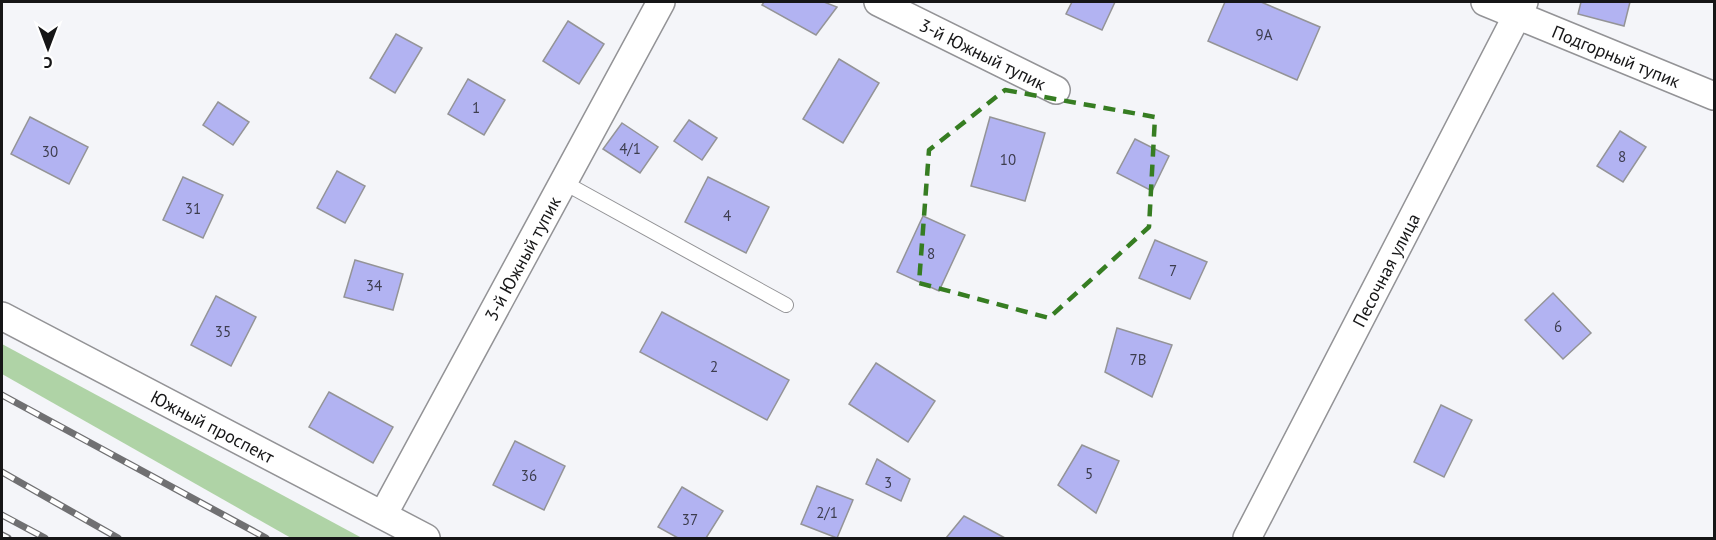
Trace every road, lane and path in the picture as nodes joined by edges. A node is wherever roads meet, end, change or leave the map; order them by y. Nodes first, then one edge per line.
1 (661, 2) edge
2 (878, 2) edge
3 (1485, 2) edge
4 (1521, 8) edge
5 (1056, 90) dead end
6 (1714, 96) edge
7 (563, 182) junction
8 (786, 305) dead end
9 (2, 316) edge
10 (383, 515) junction
11 (426, 538) edge
12 (1247, 538) edge

1 - 7 street, 3-й Южный тупик
2 - 5 street, 3-й Южный тупик
3 - 4 street, Подгорный тупик
4 - 6 street, Подгорный тупик
4 - 12 street, Песочная улица
7 - 8 lane
7 - 10 street, 3-й Южный тупик
9 - 10 street, Южный проспект
10 - 11 street, Южный проспект

